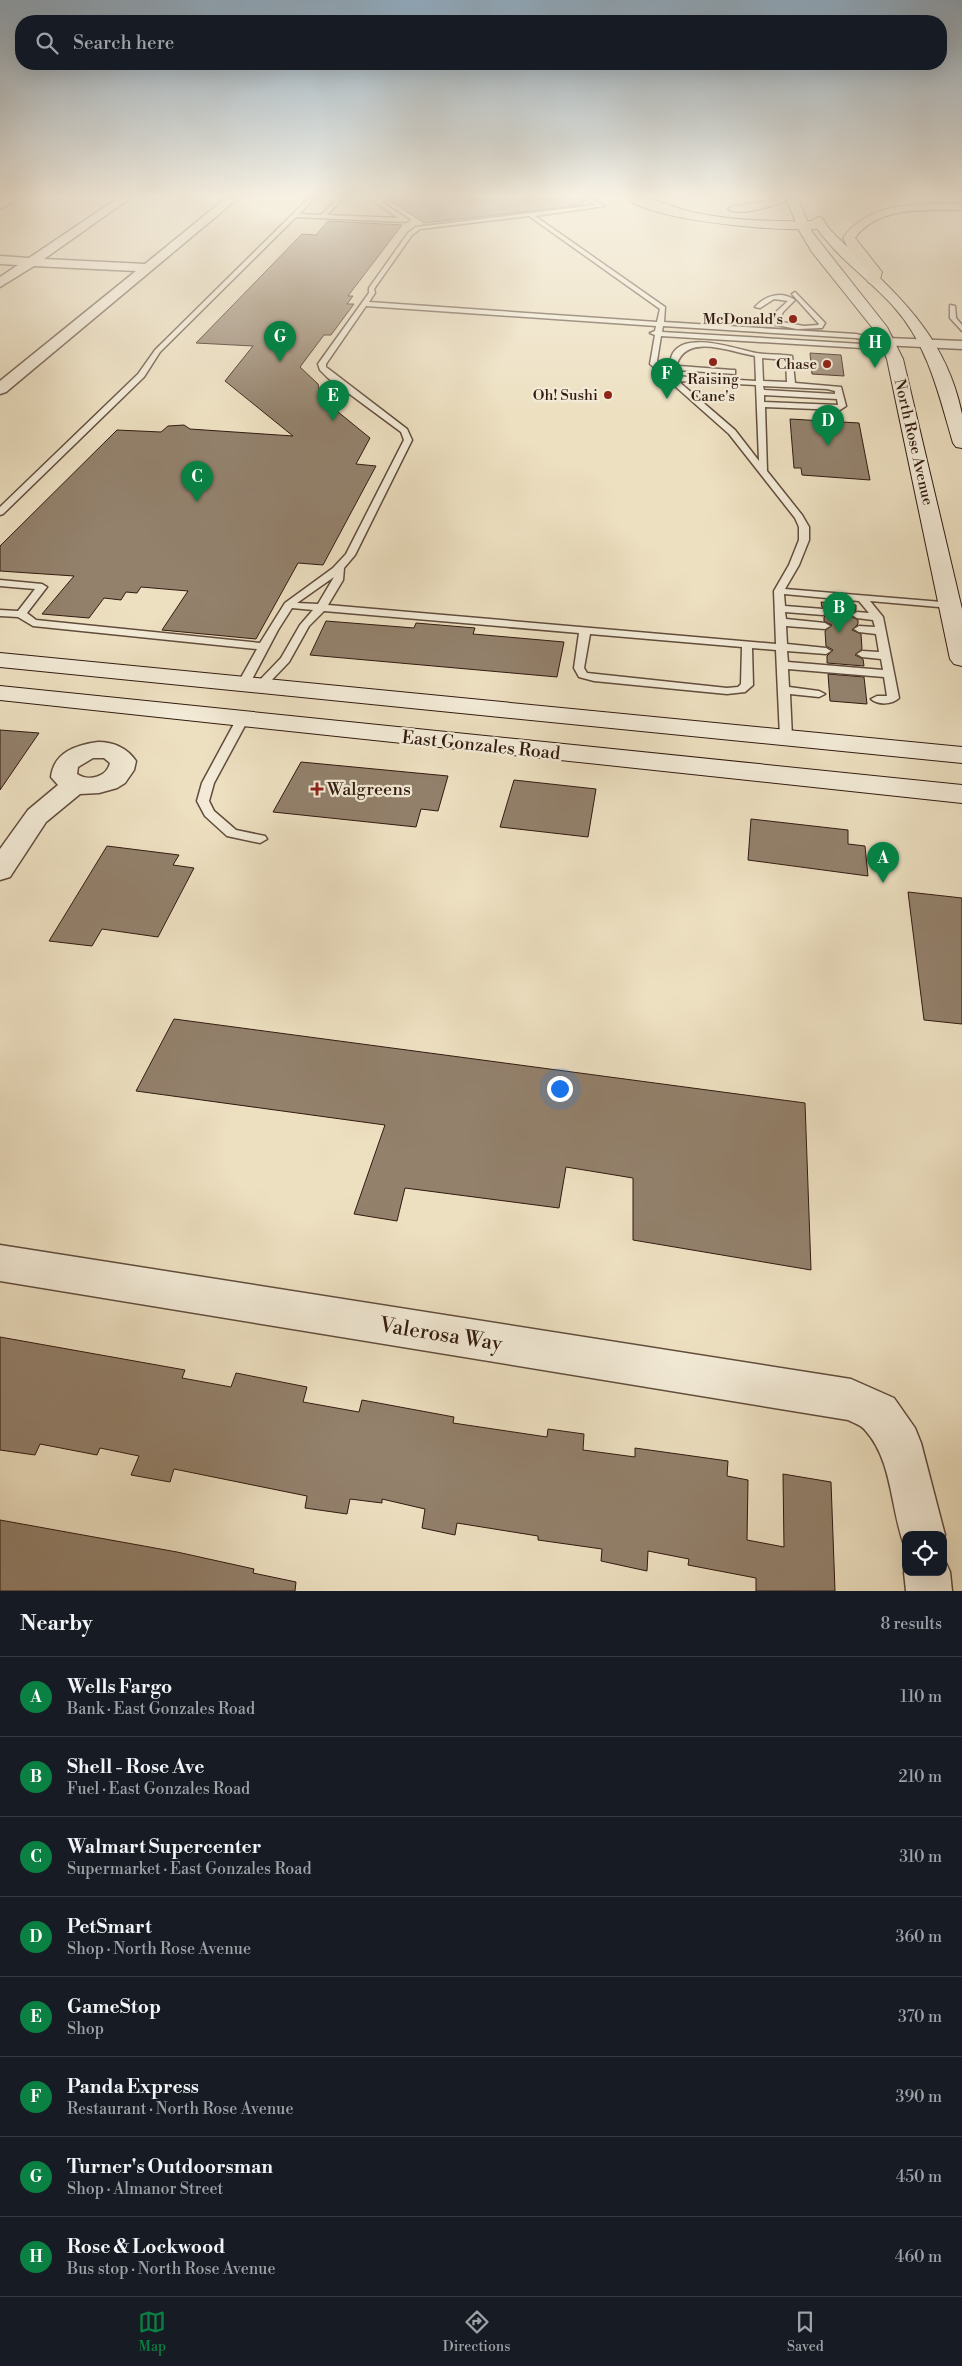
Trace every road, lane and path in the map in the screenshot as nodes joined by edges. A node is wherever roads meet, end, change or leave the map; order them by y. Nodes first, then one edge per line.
1 (22, 268) edge
2 (147, 268) edge
3 (242, 268) edge
4 (386, 268) edge
5 (607, 268) edge
6 (832, 268) edge
7 (862, 268) edge
8 (872, 268) edge
9 (874, 280) junction
10 (0, 283) edge
11 (795, 294) dead end
12 (364, 304) junction
13 (952, 306) dead end
14 (575, 318) junction
15 (758, 320) junction
16 (779, 324) junction
17 (660, 325) junction
18 (758, 330) junction
19 (962, 330) edge
20 (659, 334) junction
21 (887, 342) junction
22 (927, 344) junction
23 (962, 346) edge
24 (758, 356) junction
25 (740, 372) dead end
26 (750, 373) dead end
27 (671, 378) junction
28 (759, 378) junction
29 (792, 384) junction
30 (0, 389) edge
31 (760, 398) junction
32 (962, 443) edge
33 (764, 471) junction
34 (0, 512) edge
35 (340, 570) junction
36 (0, 583) edge
37 (779, 591) junction
38 (861, 597) junction
39 (289, 605) junction
40 (950, 605) junction
41 (321, 608) junction
42 (780, 609) junction
43 (0, 612) edge
44 (823, 612) dead end
45 (21, 614) junction
46 (857, 615) dead end
47 (878, 616) junction
48 (780, 622) junction
49 (825, 626) dead end
50 (859, 629) dead end
51 (585, 630) junction
52 (880, 631) junction
53 (746, 644) junction
54 (264, 647) junction
55 (782, 647) junction
56 (826, 651) dead end
57 (862, 654) dead end
58 (885, 656) junction
59 (962, 659) edge
60 (0, 660) edge
61 (782, 665) junction
62 (889, 674) junction
63 (253, 684) junction
64 (784, 690) junction
65 (7, 694) edge
66 (820, 694) dead end
67 (877, 699) dead end
68 (497, 708) junction
69 (242, 720) junction
70 (786, 737) junction
71 (962, 755) edge
72 (74, 785) dead end
73 (962, 794) edge
74 (260, 839) dead end
75 (0, 870) edge
76 (0, 1262) edge
77 (921, 1531) edge
78 (927, 1576) edge
79 (929, 1591) edge

1 - 10 street
2 - 30 street
3 - 34 lane
4 - 12 lane
5 - 17 lane
6 - 21 main road, North Rose Avenue
7 - 9 main road
8 - 9 highway
9 - 22 main road
11 - 16 lane
12 - 14 lane
12 - 35 lane
13 - 19 lane
14 - 17 lane
14 - 20 lane
15 - 16 lane
15 - 16 lane
15 - 18 lane
17 - 18 lane
17 - 20 lane
18 - 21 lane
20 - 21 lane
20 - 27 lane
21 - 22 street
21 - 40 main road, North Rose Avenue
22 - 23 street
22 - 32 main road
24 - 25 lane
24 - 28 lane
24 - 29 lane
26 - 28 lane
27 - 28 lane
27 - 33 lane
28 - 29 lane
28 - 31 lane
29 - 31 lane
31 - 33 lane
33 - 37 lane
35 - 39 lane
35 - 41 lane
36 - 45 lane
37 - 38 lane
37 - 42 lane
38 - 40 lane
38 - 47 lane
39 - 41 lane
39 - 54 lane
40 - 59 main road, North Rose Avenue
41 - 51 lane
41 - 63 lane
42 - 44 lane
42 - 48 lane
43 - 45 lane
45 - 54 lane
46 - 47 lane
47 - 52 lane
48 - 49 lane
48 - 55 lane
50 - 52 lane
51 - 53 lane
51 - 53 lane
52 - 58 lane
53 - 55 lane
54 - 63 lane
55 - 56 lane
55 - 61 lane
57 - 58 lane
58 - 62 lane
60 - 63 main road
61 - 62 lane
61 - 64 lane
62 - 67 lane
63 - 65 main road
63 - 68 main road
64 - 66 lane
64 - 70 lane
65 - 69 main road, East Gonzales Road
68 - 69 main road
68 - 70 main road
69 - 73 main road, East Gonzales Road
69 - 74 lane
70 - 71 main road
72 - 75 street
76 - 77 street, Valerosa Way
78 - 79 street

